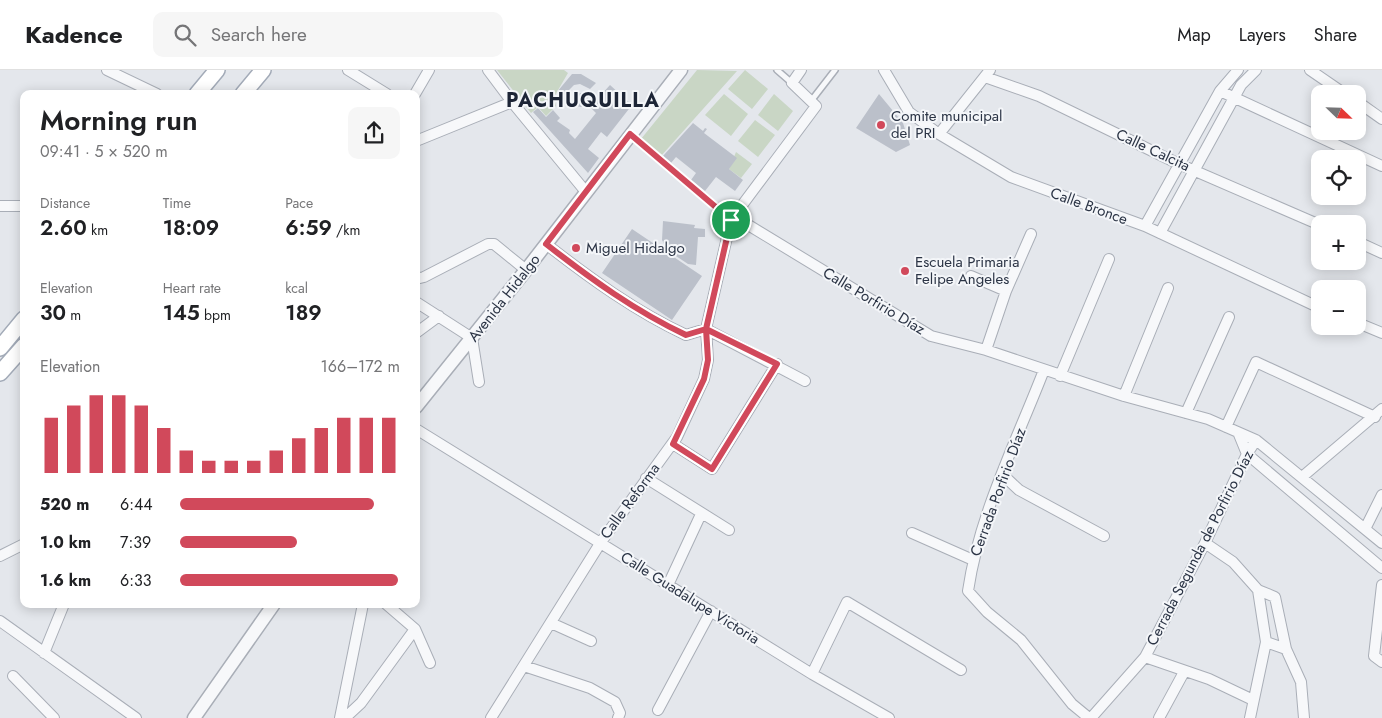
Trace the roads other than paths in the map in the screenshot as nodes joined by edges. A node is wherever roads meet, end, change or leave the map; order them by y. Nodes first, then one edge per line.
1 (107, 70) edge
2 (217, 70) edge
3 (263, 70) edge
4 (348, 70) edge
5 (430, 70) edge
6 (488, 70) edge
7 (681, 70) edge
8 (777, 70) edge
9 (801, 70) edge
10 (835, 70) edge
11 (1238, 70) edge
12 (1256, 70) edge
13 (1310, 70) edge
14 (888, 71) edge
15 (988, 73) edge
16 (792, 83) junction
17 (1332, 85) edge
18 (149, 90) edge
19 (200, 90) edge
20 (246, 90) edge
21 (380, 90) edge
22 (418, 90) edge
23 (1220, 91) junction
24 (1235, 99) junction
25 (811, 101) junction
26 (512, 102) junction
27 (1366, 108) edge
28 (1382, 119) edge
29 (630, 134) junction
30 (939, 134) junction
31 (420, 139) edge
32 (1179, 164) junction
33 (1382, 166) edge
34 (1195, 170) junction
35 (586, 192) junction
36 (0, 206) edge
37 (20, 206) edge
38 (731, 220) junction
39 (1311, 221) edge
40 (1145, 226) junction
41 (1160, 233) junction
42 (1031, 234) dead end
43 (546, 244) junction
44 (1366, 246) edge
45 (1382, 253) edge
46 (1108, 259) dead end
47 (526, 270) junction
48 (971, 276) dead end
49 (420, 278) edge
50 (1168, 288) dead end
51 (1006, 291) junction
52 (420, 304) edge
53 (1311, 304) edge
54 (439, 316) junction
55 (1229, 316) dead end
56 (20, 324) edge
57 (1366, 326) edge
58 (706, 329) junction
59 (420, 330) edge
60 (1382, 332) edge
61 (472, 338) junction
62 (0, 348) edge
63 (20, 350) edge
64 (986, 350) junction
65 (777, 364) junction
66 (1044, 370) junction
67 (0, 373) edge
68 (1060, 376) junction
69 (805, 381) dead end
70 (479, 382) dead end
71 (1124, 396) junction
72 (420, 402) edge
73 (1186, 413) junction
74 (1378, 413) edge
75 (1226, 427) junction
76 (420, 431) edge
77 (1238, 432) junction
78 (1256, 440) junction
79 (673, 444) junction
80 (1247, 454) junction
81 (1003, 475) junction
82 (1302, 477) junction
83 (646, 478) junction
84 (1382, 495) edge
85 (701, 514) junction
86 (1365, 529) junction
87 (729, 530) dead end
88 (912, 533) dead end
89 (1104, 536) dead end
90 (601, 542) junction
91 (1205, 543) junction
92 (1382, 543) edge
93 (20, 546) edge
94 (0, 556) edge
95 (972, 560) junction
96 (1382, 568) edge
97 (668, 585) junction
98 (1382, 585) edge
99 (1258, 590) junction
100 (62, 608) edge
101 (271, 608) edge
102 (362, 608) edge
103 (391, 608) edge
104 (711, 611) junction
105 (0, 621) edge
106 (551, 623) junction
107 (415, 629) junction
108 (591, 641) dead end
109 (1266, 642) junction
110 (1286, 649) junction
111 (44, 653) junction
112 (1144, 657) junction
113 (1382, 662) edge
114 (430, 663) dead end
115 (524, 666) junction
116 (961, 670) dead end
117 (1184, 672) junction
118 (812, 674) junction
119 (13, 676) dead end
120 (1253, 700) junction
121 (658, 710) dead end
122 (54, 718) edge
123 (136, 718) edge
124 (194, 718) edge
125 (340, 718) edge
126 (345, 718) edge
127 (491, 718) edge
128 (618, 718) edge
129 (889, 718) edge
130 (1090, 718) edge
131 (1158, 718) edge
132 (1250, 718) edge
133 (1304, 718) edge

1 - 18 street
2 - 19 main road
3 - 20 main road
4 - 21 street
5 - 22 street
6 - 26 street
7 - 29 street, Avenida Hidalgo
8 - 16 lane
9 - 16 street
10 - 25 lane
11 - 23 street
12 - 24 street
13 - 17 street
14 - 30 street, Calle Bronce
15 - 30 street
15 - 32 street, Calle Calcita
16 - 25 street
23 - 24 street
23 - 32 street
24 - 33 street
24 - 34 street
25 - 38 street, Calle Reforma
26 - 31 street
26 - 35 street
27 - 28 street
29 - 35 street, Avenida Hidalgo
29 - 38 street, Calle Porfirio Díaz
30 - 40 street, Calle Bronce
32 - 34 street, Calle Calcita
32 - 40 street
34 - 39 street, Calle Calcita
34 - 41 street
35 - 43 street, Avenida Hidalgo
36 - 37 street
38 - 58 street, Calle Reforma
38 - 64 street, Calle Porfirio Díaz
40 - 41 street, Calle Bronce
41 - 53 street, Calle Bronce
42 - 51 street
43 - 47 street, Avenida Hidalgo
43 - 58 street
44 - 45 street
46 - 68 street
47 - 49 street
47 - 61 street, Avenida Hidalgo
48 - 51 street
50 - 71 street
51 - 64 street
52 - 54 street
54 - 59 street
54 - 61 street
55 - 73 street
56 - 62 main road
57 - 60 street
58 - 65 street
58 - 79 street, Calle Reforma
61 - 70 street
61 - 72 street, Avenida Hidalgo
63 - 67 main road
64 - 66 street, Calle Porfirio Díaz
65 - 69 street
65 - 79 street
66 - 68 street, Calle Porfirio Díaz
66 - 81 street, Cerrada Porfirio Díaz
68 - 71 street, Calle Porfirio Díaz
71 - 73 street, Calle Porfirio Díaz
73 - 75 street, Calle Porfirio Díaz
74 - 75 street
74 - 82 street
75 - 77 street, Calle Porfirio Díaz
76 - 90 street, Calle Guadalupe Victoria
77 - 78 street, Calle Porfirio Díaz
77 - 80 street
78 - 80 street, Cerrada Segunda de Porfirio Díaz
78 - 82 street, Calle Porfirio Díaz
79 - 83 street, Calle Reforma
80 - 91 street, Cerrada Segunda de Porfirio Díaz
80 - 96 street
81 - 89 street
81 - 95 street, Cerrada Porfirio Díaz
82 - 86 street, Calle Porfirio Díaz
83 - 85 street
83 - 90 street, Calle Reforma
84 - 86 street
85 - 87 street
85 - 97 street
86 - 92 street, Calle Porfirio Díaz
88 - 95 street
90 - 97 street, Calle Guadalupe Victoria
90 - 106 street, Calle Reforma
91 - 99 street
91 - 112 street, Cerrada Segunda de Porfirio Díaz
93 - 94 street
95 - 130 street, Cerrada Porfirio Díaz
97 - 104 street, Calle Guadalupe Victoria
98 - 113 street
99 - 109 street
99 - 110 street
100 - 111 street
101 - 124 street
102 - 125 street
103 - 107 street
104 - 118 street, Calle Guadalupe Victoria
104 - 121 street
105 - 111 street
106 - 108 street
106 - 115 street, Calle Reforma
107 - 114 street
107 - 126 street
109 - 110 street
109 - 120 street
110 - 133 street
111 - 123 street
112 - 117 street
112 - 130 street, Cerrada Porfirio Díaz
115 - 127 street, Calle Reforma
115 - 128 street
116 - 118 street
117 - 120 street
117 - 131 street
118 - 129 street, Calle Guadalupe Victoria
119 - 122 street
120 - 132 street

